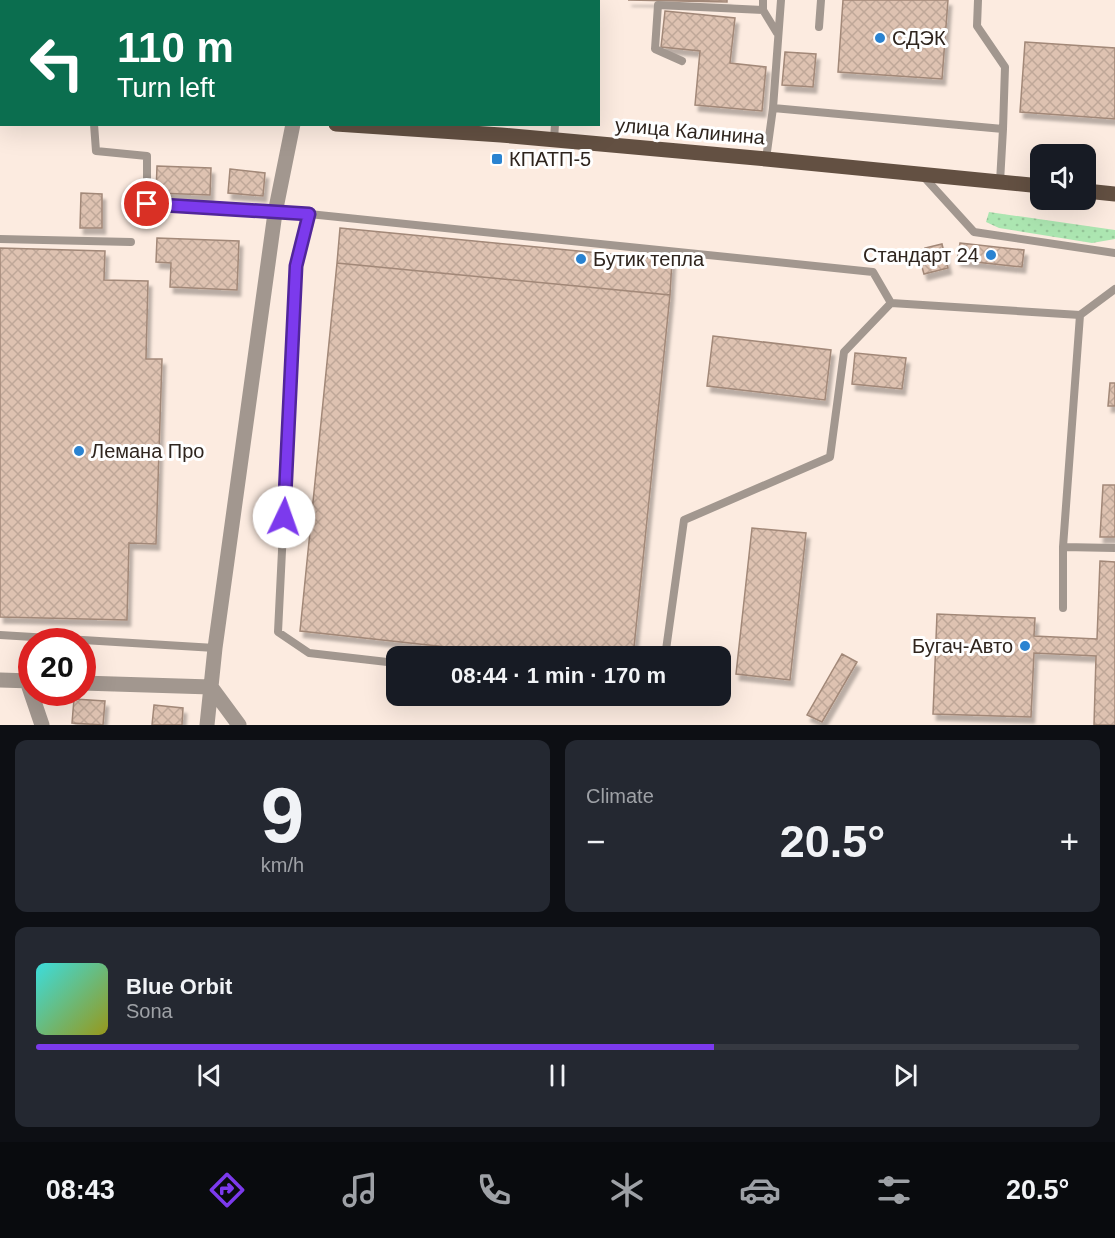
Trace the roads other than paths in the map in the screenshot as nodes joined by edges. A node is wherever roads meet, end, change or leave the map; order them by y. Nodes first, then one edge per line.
1 (764, 0) edge
2 (781, 0) edge
3 (822, 0) edge
4 (978, 0) edge
5 (763, 10) junction
6 (819, 27) dead end
7 (777, 33) junction
8 (682, 61) dead end
9 (773, 108) junction
10 (94, 126) edge
11 (293, 126) edge
12 (387, 126) edge
13 (555, 126) edge
14 (438, 128) edge
15 (1004, 129) junction
16 (554, 140) junction
17 (766, 159) junction
18 (921, 174) junction
19 (1000, 182) junction
20 (1030, 185) edge
21 (1096, 192) edge
22 (1115, 194) edge
23 (275, 213) junction
24 (309, 214) junction
25 (0, 239) edge
26 (131, 242) dead end
27 (1115, 252) edge
28 (1115, 289) edge
29 (891, 303) junction
30 (1080, 315) junction
31 (1063, 547) junction
32 (1115, 548) edge
33 (1063, 608) dead end
34 (0, 635) edge
35 (667, 646) edge
36 (215, 648) junction
37 (386, 662) edge
38 (0, 680) edge
39 (18, 681) edge
40 (96, 683) edge
41 (211, 687) junction
42 (36, 706) edge
43 (42, 725) edge
44 (207, 725) edge
45 (239, 725) edge

1 - 5 lane
2 - 7 lane
3 - 6 lane
4 - 15 lane
5 - 7 lane
5 - 8 lane
7 - 9 lane
9 - 15 lane
9 - 17 lane
10 - 23 lane
11 - 23 street
12 - 14 main road, улица Калинина
13 - 16 lane
14 - 16 main road, улица Калинина
15 - 19 lane
16 - 17 main road, улица Калинина
17 - 18 main road, улица Калинина
18 - 19 main road, улица Калинина
18 - 27 lane
19 - 20 main road, улица Калинина
21 - 22 main road
23 - 24 lane
23 - 36 street
24 - 29 lane
24 - 37 lane
25 - 26 lane
28 - 30 lane
29 - 30 lane
29 - 35 lane
30 - 31 lane
31 - 32 lane
31 - 33 lane
34 - 36 lane
36 - 41 street
38 - 39 street
40 - 41 street
41 - 44 street
41 - 45 street
42 - 43 street

